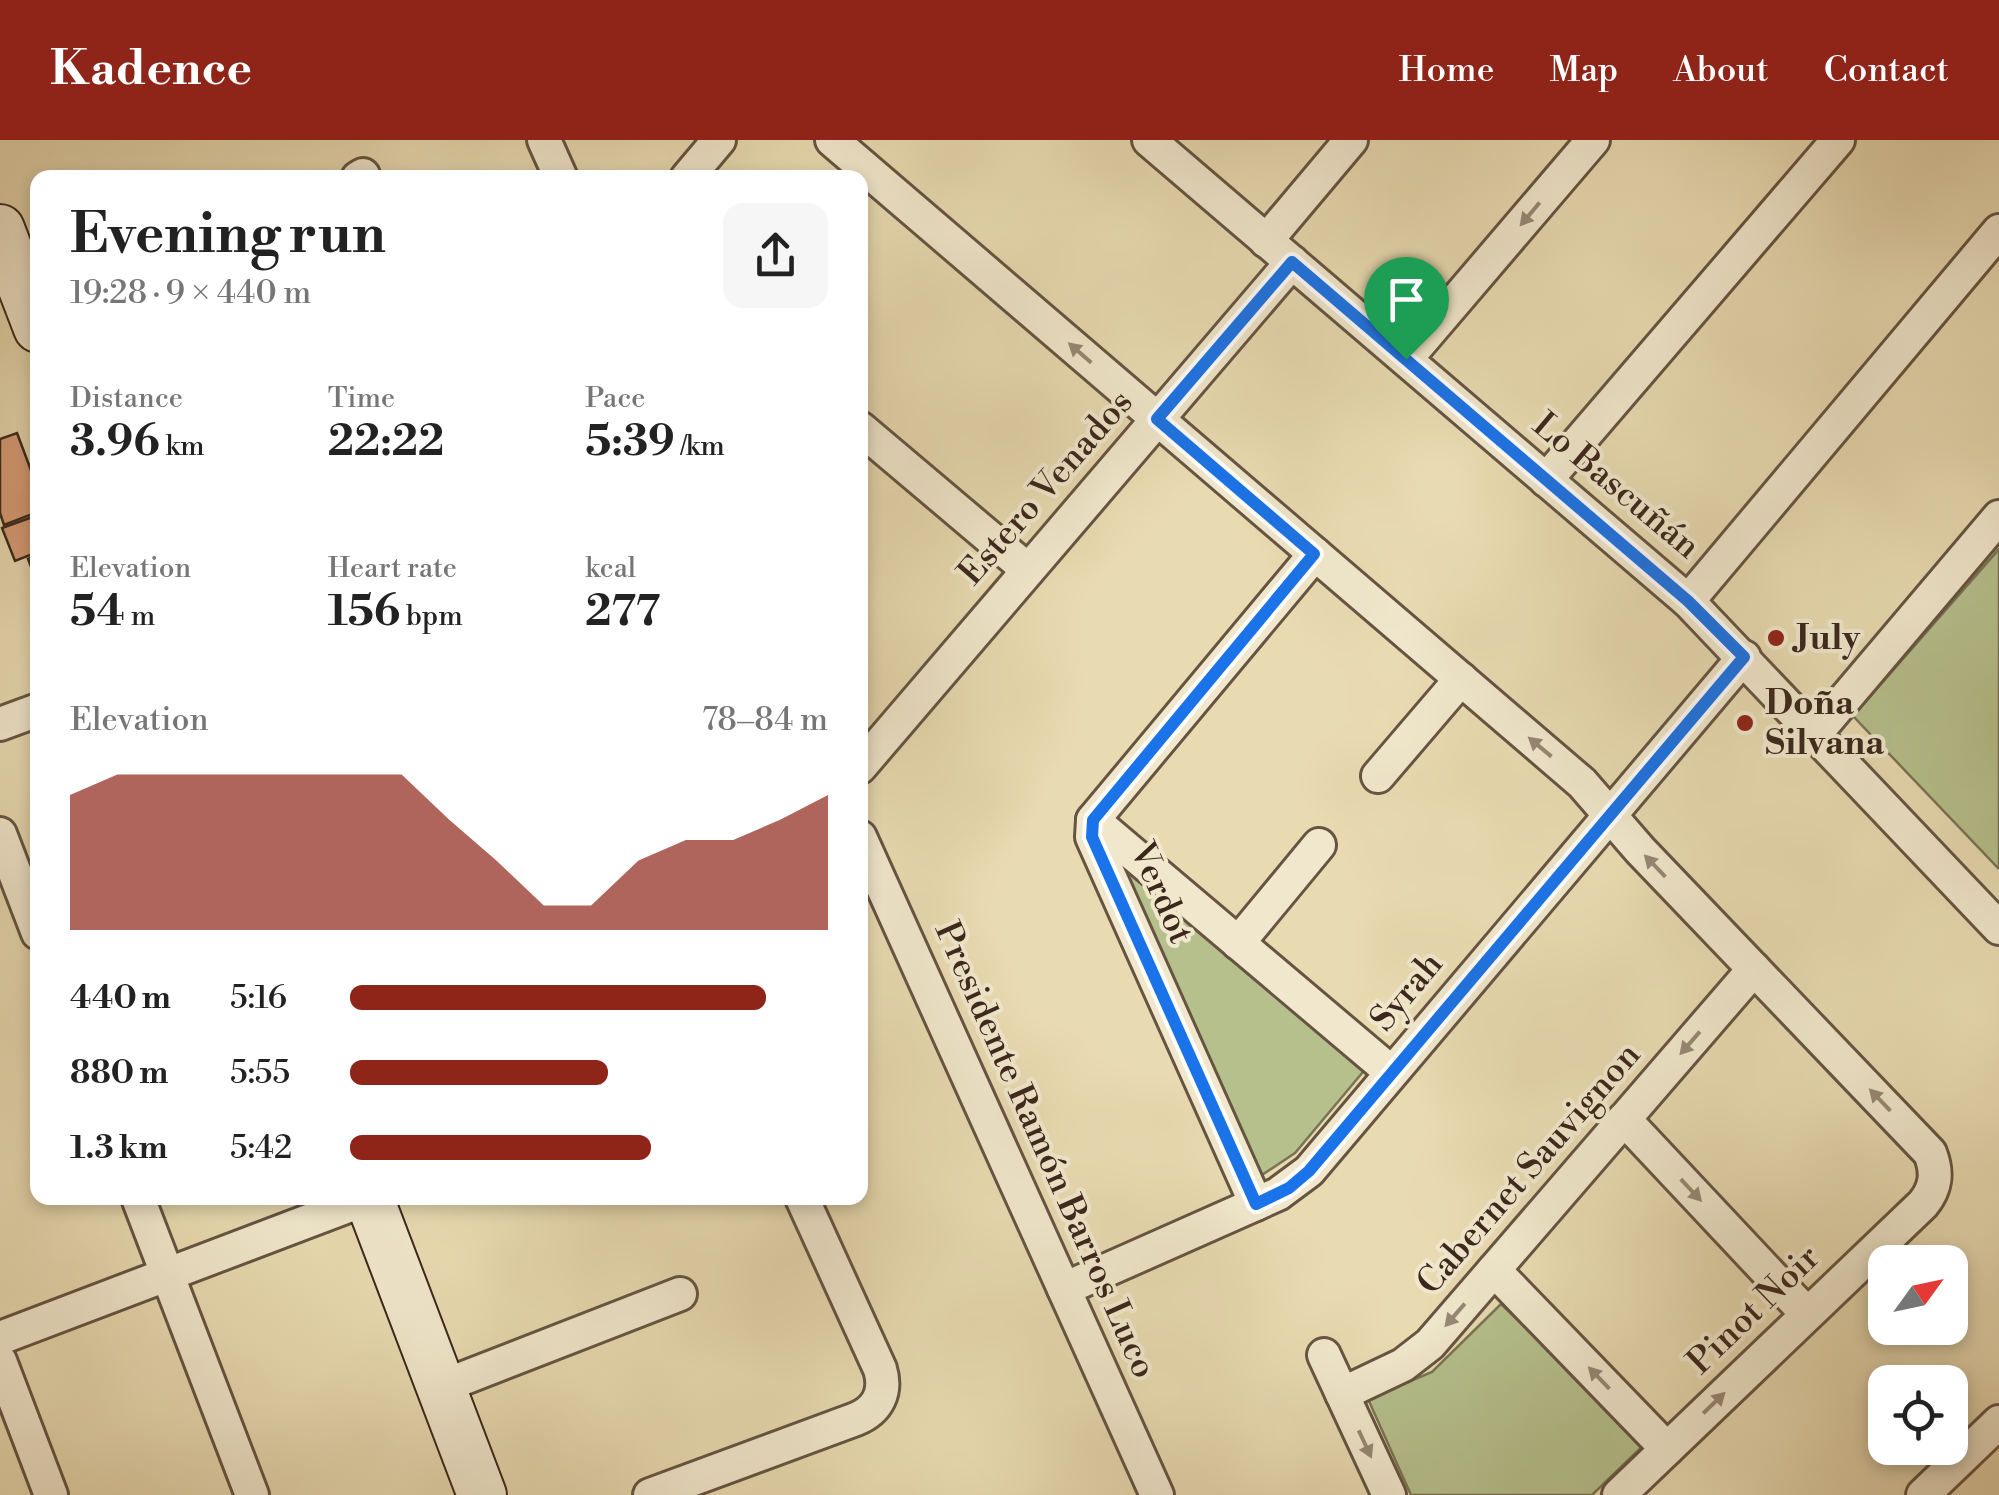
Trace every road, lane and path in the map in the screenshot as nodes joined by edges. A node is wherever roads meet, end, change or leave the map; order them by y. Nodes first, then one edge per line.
1 (544, 140) edge
2 (719, 140) edge
3 (832, 140) edge
4 (1148, 140) edge
5 (1351, 140) edge
6 (1593, 140) edge
7 (1838, 140) edge
8 (558, 170) edge
9 (693, 170) edge
10 (867, 170) edge
11 (868, 171) edge
12 (0, 229) edge
13 (1999, 231) edge
14 (1266, 240) junction
15 (1292, 262) junction
16 (30, 299) edge
17 (1406, 359) junction
18 (1157, 419) junction
19 (868, 435) edge
20 (1546, 480) junction
21 (1999, 517) edge
22 (1314, 554) junction
23 (1028, 570) junction
24 (1688, 601) junction
25 (1744, 657) junction
26 (1461, 679) junction
27 (30, 713) edge
28 (0, 724) edge
29 (1816, 733) junction
30 (868, 758) edge
31 (1378, 776) dead end
32 (1609, 815) junction
33 (1093, 820) junction
34 (0, 834) edge
35 (1320, 845) dead end
36 (868, 855) edge
37 (1992, 908) edge
38 (30, 911) edge
39 (1238, 943) junction
40 (1754, 969) junction
41 (1391, 1072) junction
42 (1624, 1119) junction
43 (1256, 1204) junction
44 (141, 1205) edge
45 (350, 1205) edge
46 (372, 1205) edge
47 (805, 1205) edge
48 (1494, 1270) junction
49 (168, 1274) junction
50 (1064, 1289) junction
51 (680, 1294) dead end
52 (1807, 1314) junction
53 (0, 1338) edge
54 (1324, 1354) dead end
55 (0, 1361) edge
56 (441, 1387) junction
57 (1342, 1394) junction
58 (1999, 1422) edge
59 (1667, 1448) junction
60 (51, 1495) edge
61 (252, 1495) edge
62 (482, 1495) edge
63 (650, 1495) edge
64 (1157, 1495) edge
65 (1389, 1495) edge
66 (1619, 1495) edge
67 (1923, 1495) edge

1 - 8 street
2 - 9 street
10 -> 3 street
4 - 14 street, Lo Bascuñán
5 - 14 street
6 -> 17 street
7 - 20 street
18 -> 11 street
12 - 16 street
13 - 24 street
14 - 15 street, Lo Bascuñán
15 - 17 street, Lo Bascuñán
15 - 18 street, Estero Venados
17 - 20 street, Lo Bascuñán
18 - 22 street
18 - 23 street, Estero Venados
19 - 23 street
20 - 24 street, Lo Bascuñán
21 - 29 street
22 - 26 street
22 - 33 street, Verdot
23 - 30 street, Estero Venados
24 - 25 street, Lo Bascuñán
25 - 29 street, Lo Bascuñán
25 - 32 street, Syrah
26 - 31 street
32 -> 26 street
27 - 28 street
29 - 37 street, Lo Bascuñán
40 -> 32 street
32 - 41 street, Syrah
33 - 39 street
33 - 43 street, Verdot
34 - 38 street
35 - 39 street
36 - 50 street, Presidente Ramón Barros Luco
39 - 41 street
40 -> 42 street, Cabernet Sauvignon
52 -> 40 street, Pinot Noir
41 - 43 street, Syrah
42 - 48 street, Cabernet Sauvignon
42 -> 52 street
43 - 50 street, Syrah
44 - 49 street
45 - 49 street
46 - 56 street
47 - 63 street
48 -> 57 street, Cabernet Sauvignon
59 -> 48 street
49 - 53 street
49 - 61 street
50 - 64 street, Presidente Ramón Barros Luco
51 - 56 street
59 -> 52 street, Pinot Noir
54 - 57 street
55 - 60 street
56 - 62 street
57 -> 65 street
58 - 67 street
59 - 66 street, Pinot Noir

